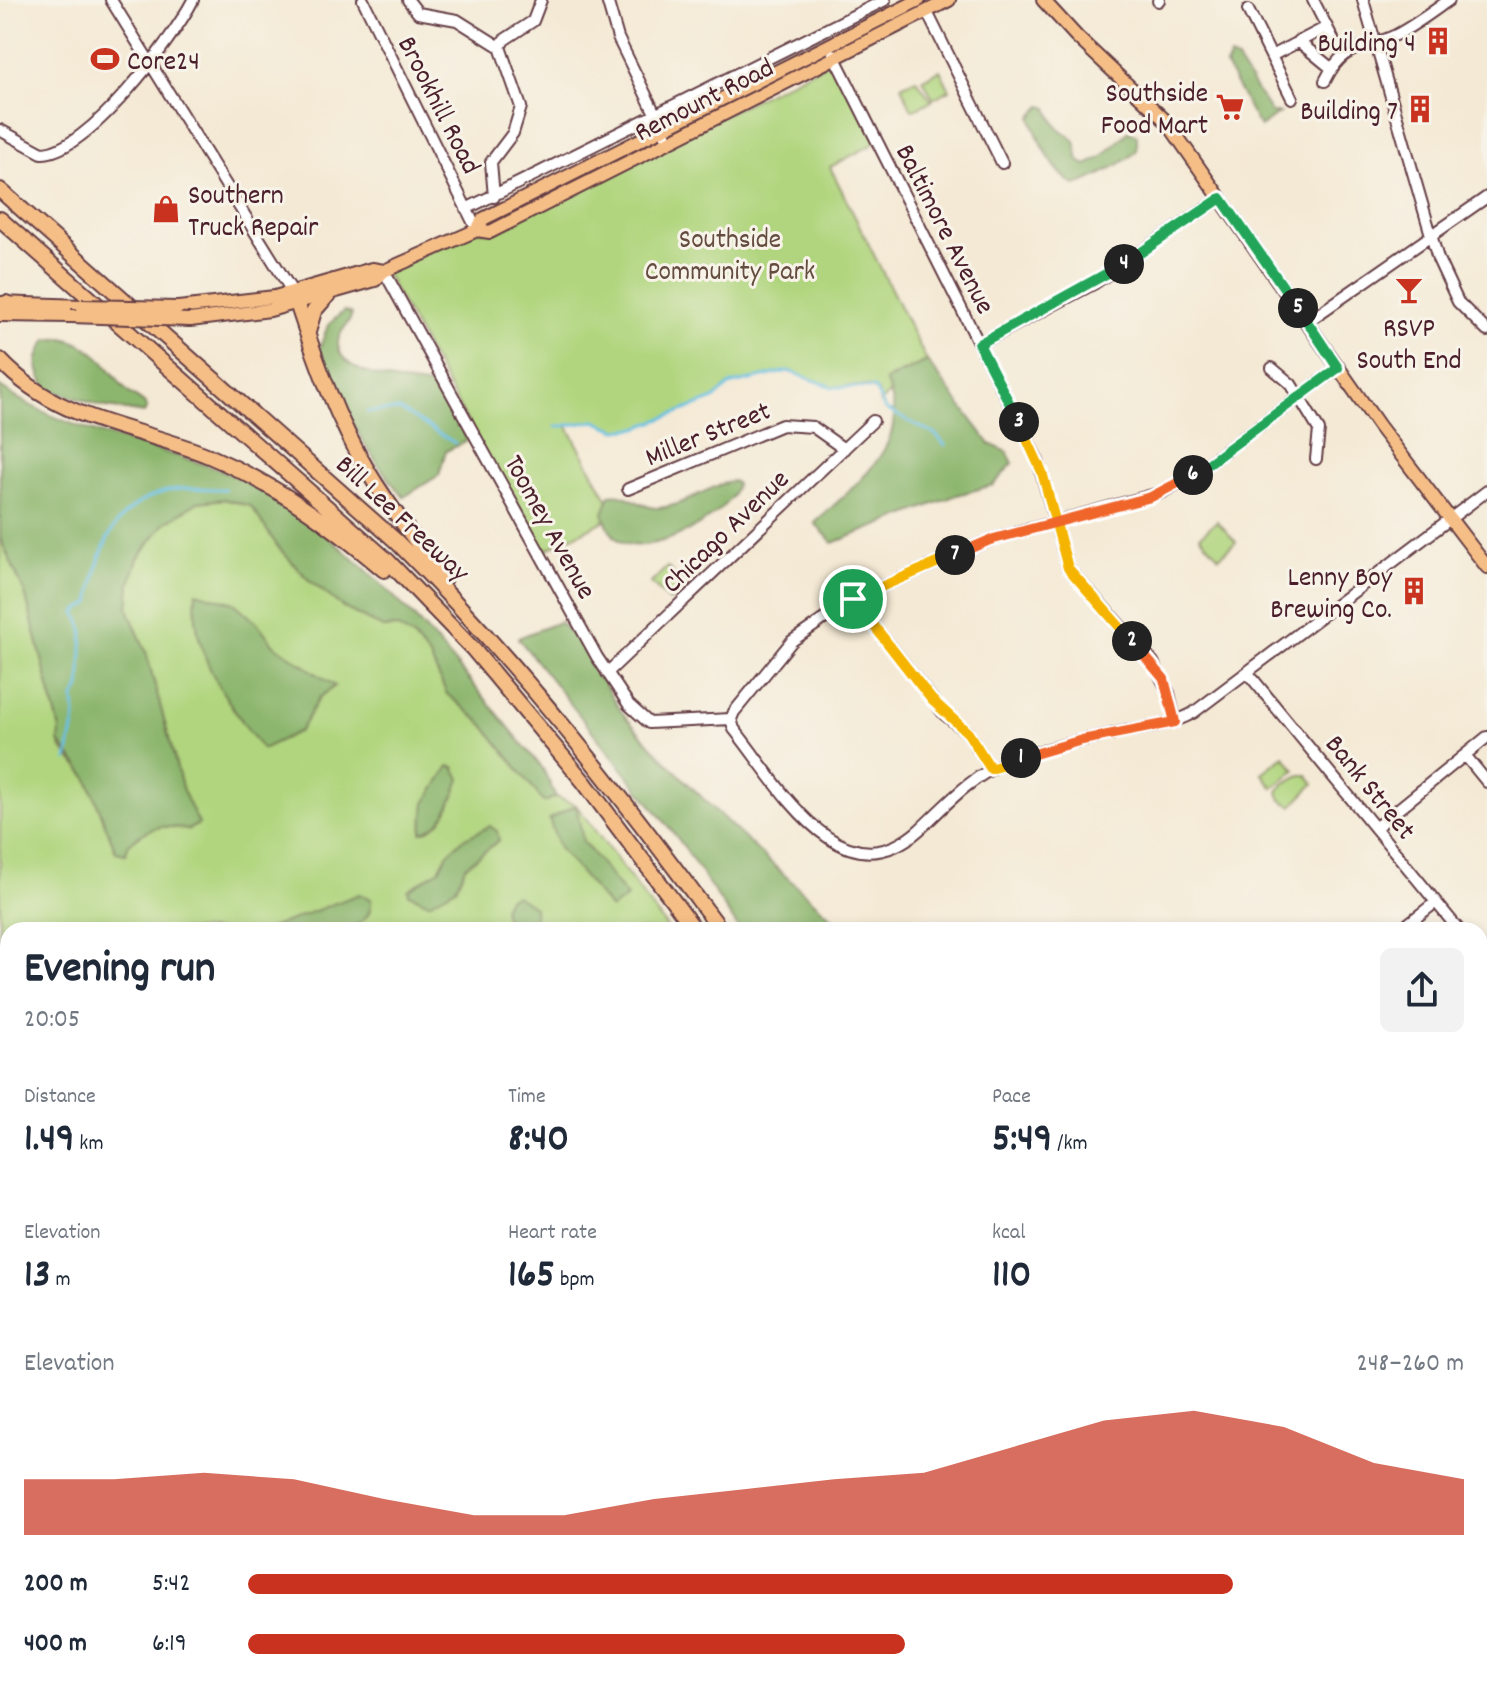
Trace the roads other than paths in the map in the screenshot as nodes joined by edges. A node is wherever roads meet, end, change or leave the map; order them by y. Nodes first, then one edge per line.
1 (111, 0) edge
2 (193, 0) edge
3 (363, 0) edge
4 (408, 0) edge
5 (541, 0) edge
6 (607, 0) edge
7 (885, 0) edge
8 (919, 0) edge
9 (949, 0) edge
10 (1043, 0) edge
11 (1313, 0) edge
12 (1363, 0) edge
13 (1449, 0) edge
14 (1248, 10) dead end
15 (927, 12) junction
16 (1327, 27) junction
17 (1333, 39) dead end
18 (1298, 41) junction
19 (1375, 42) junction
20 (829, 45) junction
21 (500, 47) junction
22 (1271, 56) junction
23 (835, 59) junction
24 (149, 62) junction
25 (1331, 68) junction
26 (1325, 81) dead end
27 (1292, 98) dead end
28 (656, 116) junction
29 (662, 129) junction
30 (0, 130) edge
31 (669, 142) junction
32 (1002, 163) dead end
33 (0, 190) edge
34 (494, 197) junction
35 (1487, 197) edge
36 (1221, 198) junction
37 (466, 209) junction
38 (0, 219) edge
39 (477, 230) junction
40 (1430, 237) junction
41 (384, 271) junction
42 (328, 295) junction
43 (295, 298) junction
44 (1, 309) edge
45 (1307, 322) junction
46 (1487, 331) edge
47 (308, 336) junction
48 (979, 344) junction
49 (0, 360) edge
50 (1272, 368) dead end
51 (1338, 368) junction
52 (1297, 398) junction
53 (873, 421) dead end
54 (844, 449) junction
55 (1305, 452) dead end
56 (628, 489) dead end
57 (1487, 491) edge
58 (1449, 520) junction
59 (1055, 521) junction
60 (1487, 567) edge
61 (853, 599) junction
62 (485, 633) junction
63 (473, 649) junction
64 (1247, 672) junction
65 (607, 673) junction
66 (731, 719) junction
67 (1175, 722) junction
68 (1487, 737) edge
69 (1465, 755) junction
70 (991, 769) junction
71 (1487, 782) edge
72 (1375, 828) junction
73 (1436, 902) junction
74 (689, 922) edge
75 (715, 922) edge
76 (1410, 922) edge
77 (1452, 922) edge

1 - 24 street
2 - 24 street
3 - 37 street, Brookhill Road
4 - 21 street
5 - 21 street
6 - 28 street
7 - 28 street
8 - 20 main road, Remount Road
9 - 15 main road, Remount Road
10 - 36 main road
11 - 16 street
12 - 19 street
13 - 19 street
14 - 22 street
15 - 23 main road, Remount Road
15 - 32 street
16 - 17 street
16 - 18 street
18 - 22 street
18 - 25 street
19 - 25 street
19 - 40 street
20 - 23 street, Baltimore Avenue
20 - 29 main road, Remount Road
21 - 34 street
22 - 27 street
23 - 31 main road, Remount Road
23 - 48 street, Baltimore Avenue
24 - 30 street
24 - 43 street
25 - 26 street
28 - 29 street
28 - 34 street
29 - 31 street
29 - 39 main road, Remount Road
31 - 39 main road, Remount Road
33 - 62 highway, Bill Lee Freeway
34 - 37 street
35 - 40 street
36 - 45 main road
36 - 48 street
37 - 39 street, Brookhill Road
38 - 63 highway, Bill Lee Freeway
39 - 41 main road, Remount Road
40 - 45 street
40 - 46 street
41 - 42 main road, Remount Road
41 - 43 main road, Remount Road
41 - 65 street, Toomey Avenue
42 - 43 main road, Remount Road
42 - 47 highway
43 - 44 main road, Remount Road, bridge
43 - 44 main road, Remount Road, bridge
43 - 47 highway
45 - 51 main road
47 - 62 highway
48 - 59 street, Baltimore Avenue
49 - 63 highway
50 - 52 street
51 - 52 street
51 - 58 main road
52 - 55 street
52 - 59 street
53 - 54 street, Chicago Avenue
54 - 56 street, Miller Street
54 - 65 street, Chicago Avenue
57 - 58 street
58 - 60 main road
58 - 64 street
59 - 61 street
59 - 67 street, Baltimore Avenue
61 - 66 street
61 - 70 street
62 - 75 highway, Bill Lee Freeway
63 - 74 highway, Bill Lee Freeway
64 - 67 street
64 - 72 street, Bank Street
65 - 66 street, Toomey Avenue
66 - 70 street
67 - 70 street
68 - 69 street
69 - 71 street
69 - 72 street
72 - 73 street, Bank Street
73 - 76 street
73 - 77 street, Bank Street

